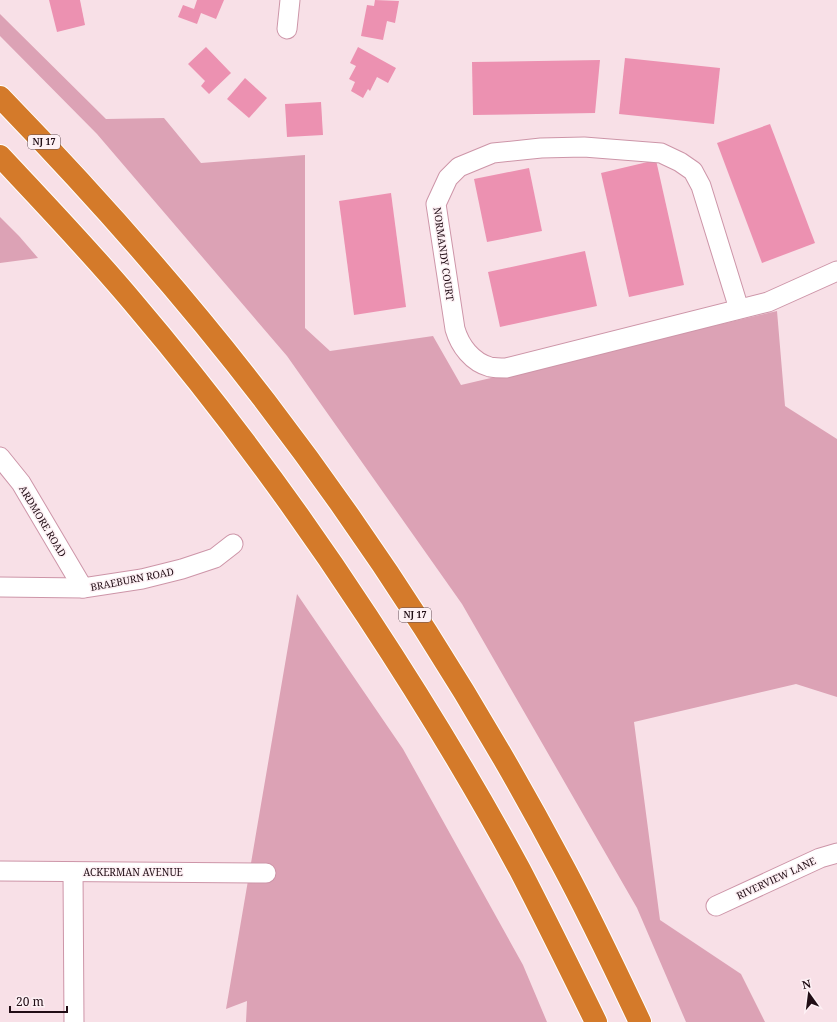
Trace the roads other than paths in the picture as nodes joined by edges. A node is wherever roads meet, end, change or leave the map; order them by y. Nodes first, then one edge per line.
1 (290, 0) edge
2 (287, 29) dead end
3 (0, 97) edge
4 (0, 156) edge
5 (837, 271) edge
6 (739, 309) junction
7 (0, 457) edge
8 (233, 544) dead end
9 (0, 587) edge
10 (83, 588) junction
11 (837, 853) edge
12 (0, 871) edge
13 (73, 872) junction
14 (266, 873) dead end
15 (716, 906) dead end
16 (74, 1022) edge
17 (596, 1022) edge
18 (640, 1022) edge

1 - 2 street
3 - 18 highway, NJ 17
4 - 17 highway
5 - 6 street, NORMANDY COURT
6 - 6 street, NORMANDY COURT
7 - 10 street, ARDMORE ROAD
8 - 10 street, BRAEBURN ROAD
9 - 10 street, BRAEBURN ROAD
11 - 15 street, RIVERVIEW LANE
12 - 13 street, ACKERMAN AVENUE
13 - 14 street, ACKERMAN AVENUE
13 - 16 street

